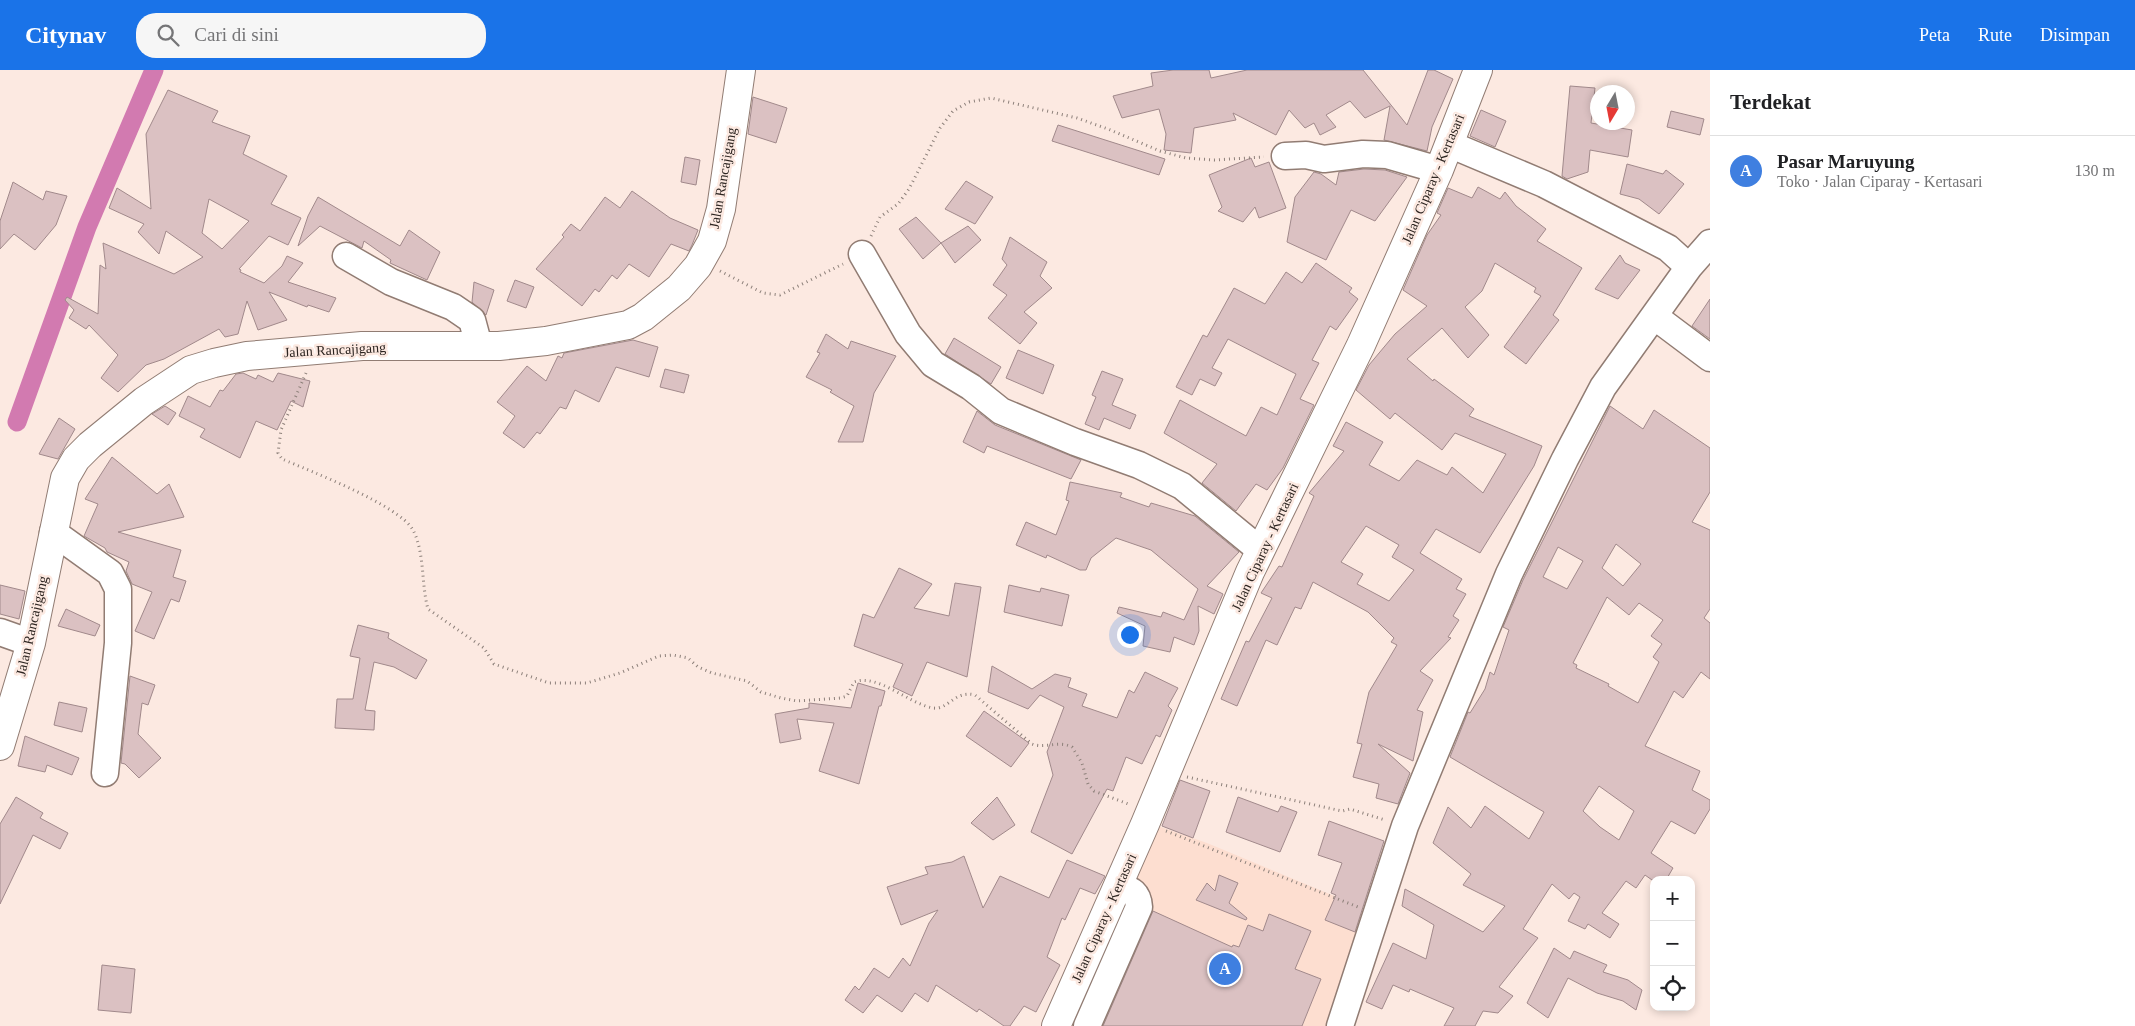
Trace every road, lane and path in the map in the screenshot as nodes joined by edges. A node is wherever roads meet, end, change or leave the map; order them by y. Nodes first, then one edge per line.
1 (740, 70) edge
2 (1478, 70) edge
3 (1449, 144) junction
4 (1285, 156) joint
5 (1439, 170) junction
6 (1710, 243) edge
7 (862, 254) junction
8 (346, 256) dead end
9 (700, 262) junction
10 (1689, 267) junction
11 (1654, 316) junction
12 (478, 346) junction
13 (315, 350) junction
14 (1710, 358) edge
15 (52, 532) junction
16 (1260, 550) junction
17 (0, 632) edge
18 (31, 643) junction
19 (0, 746) edge
20 (1168, 770) junction
21 (105, 773) dead end
22 (1148, 818) junction
23 (1405, 826) junction
24 (1118, 885) junction
25 (1377, 915) junction
26 (1056, 1026) edge
27 (1087, 1026) edge
28 (1340, 1026) edge

1 - 9 main road, Jalan Rancajigang
2 - 3 main road, Jalan Ciparay - Kertasari
3 - 5 main road, Jalan Ciparay - Kertasari
3 - 10 street
4 - 5 street
4 - 7 path
5 - 16 main road, Jalan Ciparay - Kertasari
6 - 10 street
7 - 9 path
7 - 16 street
8 - 12 street
9 - 12 main road, Jalan Rancajigang
10 - 11 street
11 - 14 street
11 - 23 street
12 - 13 main road, Jalan Rancajigang
13 - 15 main road, Jalan Rancajigang
13 - 22 path
15 - 18 main road, Jalan Rancajigang
15 - 21 street
16 - 20 main road, Jalan Ciparay - Kertasari
17 - 18 street
18 - 19 main road, Jalan Rancajigang
20 - 22 main road, Jalan Ciparay - Kertasari
20 - 23 path
22 - 24 main road, Jalan Ciparay - Kertasari
22 - 25 path
23 - 25 street
24 - 26 main road, Jalan Ciparay - Kertasari
24 - 27 street
25 - 28 street

